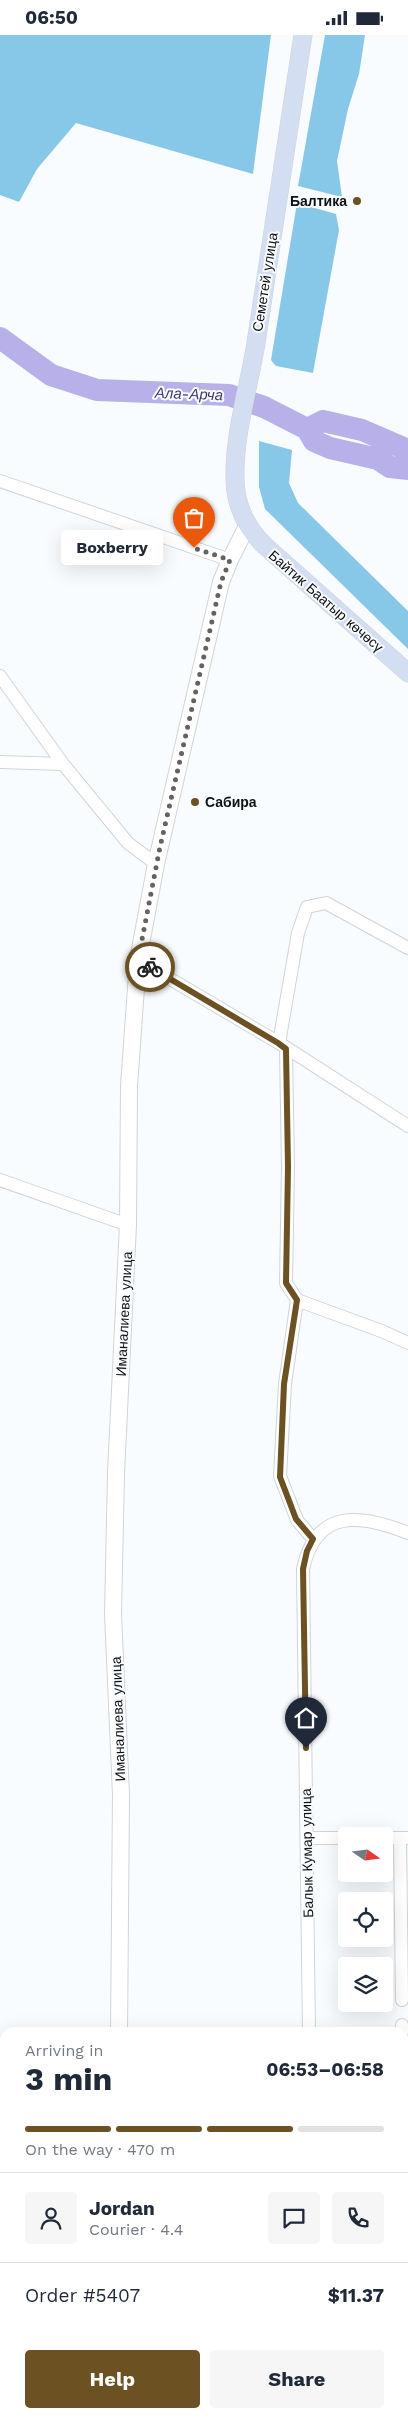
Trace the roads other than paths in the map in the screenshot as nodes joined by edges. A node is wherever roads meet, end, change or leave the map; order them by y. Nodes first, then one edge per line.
1 (303, 35) edge
2 (0, 481) edge
3 (247, 526) junction
4 (230, 560) junction
5 (408, 673) edge
6 (0, 676) edge
7 (0, 762) edge
8 (63, 764) junction
9 (156, 864) junction
10 (408, 948) edge
11 (138, 960) junction
12 (282, 1046) junction
13 (408, 1127) edge
14 (0, 1180) edge
15 (128, 1225) junction
16 (297, 1300) junction
17 (408, 1343) edge
18 (408, 1533) edge
19 (313, 1539) junction
20 (338, 1838) edge
21 (404, 1838) edge
22 (307, 1839) junction
23 (405, 1965) edge
24 (402, 2000) dead end
25 (119, 2027) edge
26 (309, 2027) edge

1 - 3 main road, Семетей улица
2 - 4 street
3 - 4 street, Иманалиева улица
3 - 5 main road, Байтик Баатыр көчөсү
4 - 9 street, Иманалиева улица
6 - 8 street
7 - 8 street
8 - 9 street
9 - 11 street, Иманалиева улица
10 - 12 street
11 - 12 street
11 - 15 street, Иманалиева улица
12 - 13 street
12 - 16 street
14 - 15 street
15 - 25 street, Иманалиева улица
16 - 17 street
16 - 19 street
18 - 19 street
19 - 22 street, Балык Кумар улица
20 - 22 street
21 - 23 street
22 - 26 street, Балык Кумар улица
23 - 24 street

